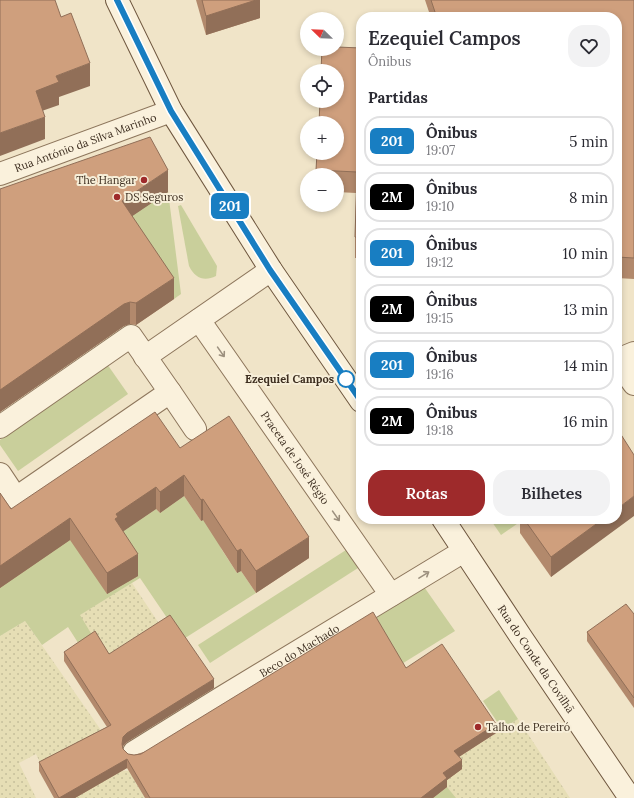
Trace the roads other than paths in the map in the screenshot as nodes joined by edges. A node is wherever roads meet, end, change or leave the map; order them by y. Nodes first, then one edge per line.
1 (117, 0) edge
2 (171, 111) junction
3 (0, 174) edge
4 (270, 270) junction
5 (198, 320) junction
6 (634, 353) edge
7 (145, 356) junction
8 (622, 358) edge
9 (622, 367) edge
10 (634, 384) edge
11 (170, 392) junction
12 (356, 394) edge
13 (0, 427) edge
14 (195, 430) dead end
15 (0, 474) edge
16 (446, 524) edge
17 (464, 550) junction
18 (391, 595) junction
19 (134, 752) dead end
20 (630, 798) edge

1 - 2 street
2 - 3 street, Rua António da Silva Marinho
2 - 4 street
4 - 5 street
4 - 12 street
5 - 7 street
5 -> 18 street, Praceta de José Régio
6 - 8 street
7 - 11 street
7 - 13 street
9 - 10 street
11 - 14 street
11 - 15 street
16 - 17 street, Rua do Conde da Covilhã
18 -> 17 street, Beco do Machado
17 - 20 street, Rua do Conde da Covilhã
18 - 19 street, Beco do Machado

